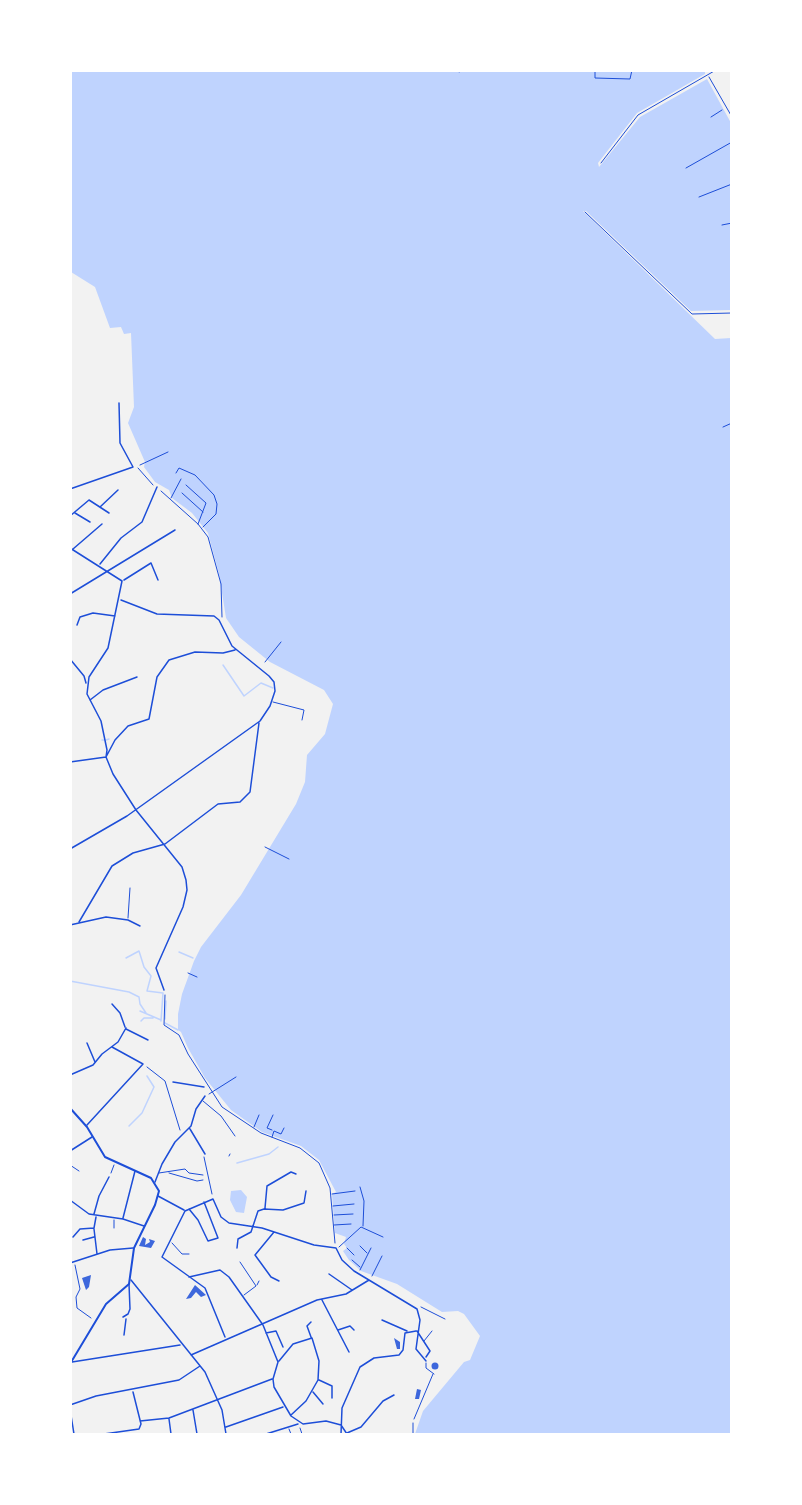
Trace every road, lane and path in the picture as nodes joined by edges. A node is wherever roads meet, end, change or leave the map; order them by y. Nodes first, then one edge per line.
1 (632, 70) edge
2 (716, 70) edge
3 (595, 71) edge
4 (708, 75) junction
5 (724, 109) dead end
6 (711, 117) dead end
7 (732, 117) edge
8 (732, 142) edge
9 (601, 163) dead end
10 (686, 168) dead end
11 (732, 184) edge
12 (699, 197) dead end
13 (585, 212) dead end
14 (732, 223) edge
15 (722, 225) dead end
16 (732, 313) edge
17 (119, 404) dead end
18 (732, 423) edge
19 (723, 427) dead end
20 (167, 452) dead end
21 (140, 465) dead end
22 (136, 466) joint
23 (133, 467) junction
24 (176, 473) dead end
25 (181, 479) dead end
26 (186, 484) dead end
27 (156, 487) junction
28 (70, 489) edge
29 (118, 490) dead end
30 (182, 493) dead end
31 (171, 499) junction
32 (100, 507) junction
33 (203, 512) junction
34 (74, 513) junction
35 (109, 513) dead end
36 (70, 516) edge
37 (90, 522) dead end
38 (102, 524) dead end
39 (198, 524) junction
40 (202, 529) junction
41 (175, 530) dead end
42 (71, 549) edge
43 (99, 565) junction
44 (109, 571) junction
45 (158, 580) dead end
46 (122, 581) junction
47 (70, 594) edge
48 (120, 599) junction
49 (116, 616) junction
50 (223, 622) dead end
51 (77, 626) dead end
52 (281, 642) dead end
53 (236, 650) junction
54 (70, 659) edge
55 (265, 662) dead end
56 (84, 676) junction
57 (89, 677) junction
58 (137, 677) dead end
59 (86, 684) junction
60 (89, 700) junction
61 (272, 702) junction
62 (302, 720) dead end
63 (260, 721) junction
64 (106, 757) junction
65 (70, 762) edge
66 (136, 810) junction
67 (165, 844) junction
68 (265, 847) dead end
69 (70, 849) edge
70 (289, 859) dead end
71 (130, 888) dead end
72 (128, 920) junction
73 (79, 922) junction
74 (70, 925) edge
75 (140, 926) dead end
76 (188, 974) dead end
77 (197, 977) dead end
78 (164, 990) joint
79 (112, 1004) dead end
80 (126, 1028) junction
81 (148, 1040) dead end
82 (87, 1043) dead end
83 (112, 1047) junction
84 (95, 1063) junction
85 (143, 1064) junction
86 (70, 1075) edge
87 (236, 1077) dead end
88 (173, 1082) dead end
89 (204, 1087) dead end
90 (212, 1092) junction
91 (205, 1096) joint
92 (203, 1101) junction
93 (70, 1108) edge
94 (260, 1115) dead end
95 (273, 1115) dead end
96 (86, 1126) junction
97 (190, 1128) junction
98 (253, 1128) junction
99 (284, 1128) dead end
100 (274, 1131) junction
101 (182, 1135) junction
102 (92, 1136) junction
103 (235, 1136) dead end
104 (271, 1138) junction
105 (71, 1150) edge
106 (202, 1151) junction
107 (205, 1154) dead end
108 (114, 1164) junction
109 (70, 1165) edge
110 (119, 1167) dead end
111 (79, 1171) dead end
112 (135, 1171) junction
113 (167, 1172) junction
114 (159, 1173) junction
115 (296, 1174) dead end
116 (203, 1175) dead end
117 (110, 1177) joint
118 (203, 1180) dead end
119 (155, 1182) junction
120 (360, 1187) dead end
121 (306, 1191) dead end
122 (355, 1191) dead end
123 (332, 1194) dead end
124 (158, 1196) junction
125 (210, 1199) junction
126 (71, 1201) edge
127 (204, 1201) junction
128 (354, 1204) dead end
129 (333, 1206) dead end
130 (189, 1209) junction
131 (264, 1209) junction
132 (185, 1210) junction
133 (353, 1214) dead end
134 (334, 1215) dead end
135 (95, 1216) junction
136 (115, 1218) junction
137 (123, 1219) junction
138 (351, 1224) dead end
139 (334, 1226) dead end
140 (145, 1227) junction
141 (253, 1227) junction
142 (94, 1228) junction
143 (114, 1228) dead end
144 (363, 1228) junction
145 (274, 1231) junction
146 (73, 1237) dead end
147 (94, 1237) junction
148 (382, 1238) dead end
149 (84, 1240) dead end
150 (170, 1242) junction
151 (360, 1246) dead end
152 (336, 1247) junction
153 (134, 1248) junction
154 (237, 1248) dead end
155 (347, 1248) dead end
156 (371, 1248) dead end
157 (189, 1254) dead end
158 (368, 1254) junction
159 (97, 1255) junction
160 (354, 1255) dead end
161 (382, 1256) dead end
162 (352, 1260) dead end
163 (75, 1262) junction
164 (240, 1262) dead end
165 (70, 1263) edge
166 (361, 1268) junction
167 (359, 1271) dead end
168 (329, 1274) dead end
169 (189, 1277) junction
170 (370, 1279) junction
171 (131, 1280) junction
172 (259, 1281) dead end
173 (279, 1281) dead end
174 (129, 1284) junction
175 (256, 1286) junction
176 (353, 1290) junction
177 (242, 1296) junction
178 (321, 1300) junction
179 (421, 1307) dead end
180 (93, 1319) dead end
181 (445, 1319) dead end
182 (382, 1320) dead end
183 (310, 1322) dead end
184 (263, 1325) junction
185 (337, 1330) junction
186 (354, 1330) dead end
187 (407, 1331) junction
188 (417, 1331) junction
189 (432, 1331) dead end
190 (266, 1333) junction
191 (124, 1335) dead end
192 (226, 1338) junction
193 (312, 1338) junction
194 (424, 1341) junction
195 (181, 1345) junction
196 (283, 1347) dead end
197 (349, 1352) dead end
198 (191, 1354) junction
199 (425, 1360) junction
200 (278, 1362) junction
201 (71, 1363) edge
202 (201, 1366) junction
203 (273, 1379) junction
204 (318, 1380) junction
205 (132, 1391) junction
206 (312, 1391) junction
207 (394, 1395) dead end
208 (332, 1398) dead end
209 (217, 1399) junction
210 (323, 1404) dead end
211 (70, 1407) edge
212 (284, 1407) junction
213 (193, 1409) junction
214 (291, 1416) junction
215 (169, 1418) junction
216 (414, 1419) dead end
217 (140, 1421) junction
218 (413, 1421) dead end
219 (71, 1423) edge
220 (299, 1423) junction
221 (340, 1425) junction
222 (225, 1427) junction
223 (288, 1427) junction
224 (274, 1433) edge
225 (74, 1434) edge
226 (104, 1434) edge
227 (171, 1434) edge
228 (196, 1434) edge
229 (226, 1434) edge
230 (266, 1434) edge
231 (291, 1434) edge
232 (302, 1434) edge
233 (341, 1434) edge
234 (347, 1434) edge
235 (413, 1434) edge

1 - 3 path
2 - 4 lane
4 - 7 lane
4 - 9 lane
5 - 6 path
8 - 10 path
11 - 12 path
13 - 16 lane
14 - 15 path
17 - 23 street
18 - 19 path
20 - 21 path
22 - 23 lane
22 - 27 path
23 - 28 street
24 - 40 path
25 - 31 path
26 - 33 path
27 - 31 path
27 - 43 street
29 - 32 street
30 - 33 path
31 - 39 path
32 - 34 street
32 - 35 street
33 - 39 path
34 - 36 street
34 - 37 street
38 - 42 street
39 - 40 path
40 - 50 path
41 - 44 street
42 - 43 street
43 - 44 street
44 - 46 street
44 - 47 street
45 - 46 street
46 - 48 street
48 - 49 street
48 - 53 street
49 - 51 street
49 - 57 street
52 - 55 path
53 - 61 street
53 - 64 street
54 - 56 street
56 - 57 street
56 - 59 street
57 - 59 street
58 - 60 street
59 - 60 street
60 - 64 street
61 - 62 lane
61 - 63 street
63 - 66 street
63 - 67 street
64 - 65 street
64 - 66 street
66 - 67 street
66 - 69 street
67 - 73 street
67 - 78 street
68 - 70 path
71 - 72 lane
72 - 73 street
72 - 75 street
73 - 74 street
76 - 77 path
78 - 90 path
79 - 80 street
80 - 81 street
80 - 83 street
82 - 84 street
83 - 84 street
83 - 85 street
84 - 86 street
85 - 96 street
85 - 101 path
87 - 90 path
88 - 89 street
90 - 91 path
90 - 98 path
91 - 92 street
92 - 97 street
92 - 103 lane
93 - 96 street
94 - 98 path
95 - 100 path
96 - 102 street
97 - 101 street
97 - 106 street
98 - 104 path
99 - 100 path
100 - 104 path
101 - 114 street
102 - 105 street
102 - 108 street
104 - 152 path
106 - 107 street
106 - 125 path
108 - 110 path
108 - 112 street
108 - 117 path
109 - 111 lane
112 - 119 street
112 - 137 street
113 - 114 lane
113 - 116 lane
113 - 118 lane
114 - 119 street
115 - 131 street
117 - 135 street
119 - 124 street
120 - 144 path
121 - 131 street
122 - 123 path
124 - 132 street
124 - 140 street
125 - 127 street
125 - 141 street
126 - 135 street
127 - 130 street
127 - 130 street
128 - 129 path
130 - 132 street
131 - 141 street
132 - 150 street
133 - 134 path
135 - 136 street
135 - 142 street
136 - 137 street
136 - 143 lane
137 - 140 street
138 - 139 path
140 - 153 street
141 - 145 street
141 - 154 street
142 - 146 street
142 - 147 street
144 - 148 path
144 - 152 path
145 - 152 street
145 - 173 street
147 - 149 street
147 - 159 street
150 - 157 lane
150 - 169 street
151 - 158 path
152 - 170 street
153 - 159 street
153 - 171 street
155 - 160 path
156 - 158 path
158 - 166 path
159 - 163 street
161 - 170 path
162 - 166 path
163 - 165 street
163 - 180 path
164 - 175 lane
166 - 167 path
168 - 176 street
169 - 177 street
169 - 192 street
170 - 176 street
170 - 188 street
171 - 174 street
171 - 195 street
172 - 175 lane
174 - 191 street
174 - 201 street
175 - 177 lane
176 - 178 street
177 - 184 street
178 - 184 street
178 - 185 street
179 - 181 path
182 - 187 street
183 - 193 street
184 - 190 street
184 - 192 street
185 - 186 street
185 - 197 street
187 - 188 street
187 - 221 street
188 - 194 street
188 - 199 street
189 - 194 lane
190 - 196 street
190 - 200 street
192 - 198 street
193 - 200 street
193 - 204 street
194 - 199 street
195 - 198 street
195 - 201 street
198 - 202 street
199 - 216 lane
200 - 203 street
202 - 205 street
202 - 209 street
203 - 209 street
203 - 212 street
204 - 206 street
204 - 208 street
205 - 211 street
205 - 217 street
206 - 210 street
206 - 214 street
207 - 234 street
209 - 213 street
209 - 222 street
211 - 219 street
212 - 214 street
212 - 222 street
213 - 215 street
213 - 228 street
214 - 220 street
215 - 217 street
215 - 227 street
217 - 226 street
218 - 235 path
219 - 225 street
220 - 221 street
220 - 223 street
220 - 232 path
221 - 233 street
221 - 234 street
222 - 229 street
223 - 224 street
223 - 231 lane
224 - 230 street

